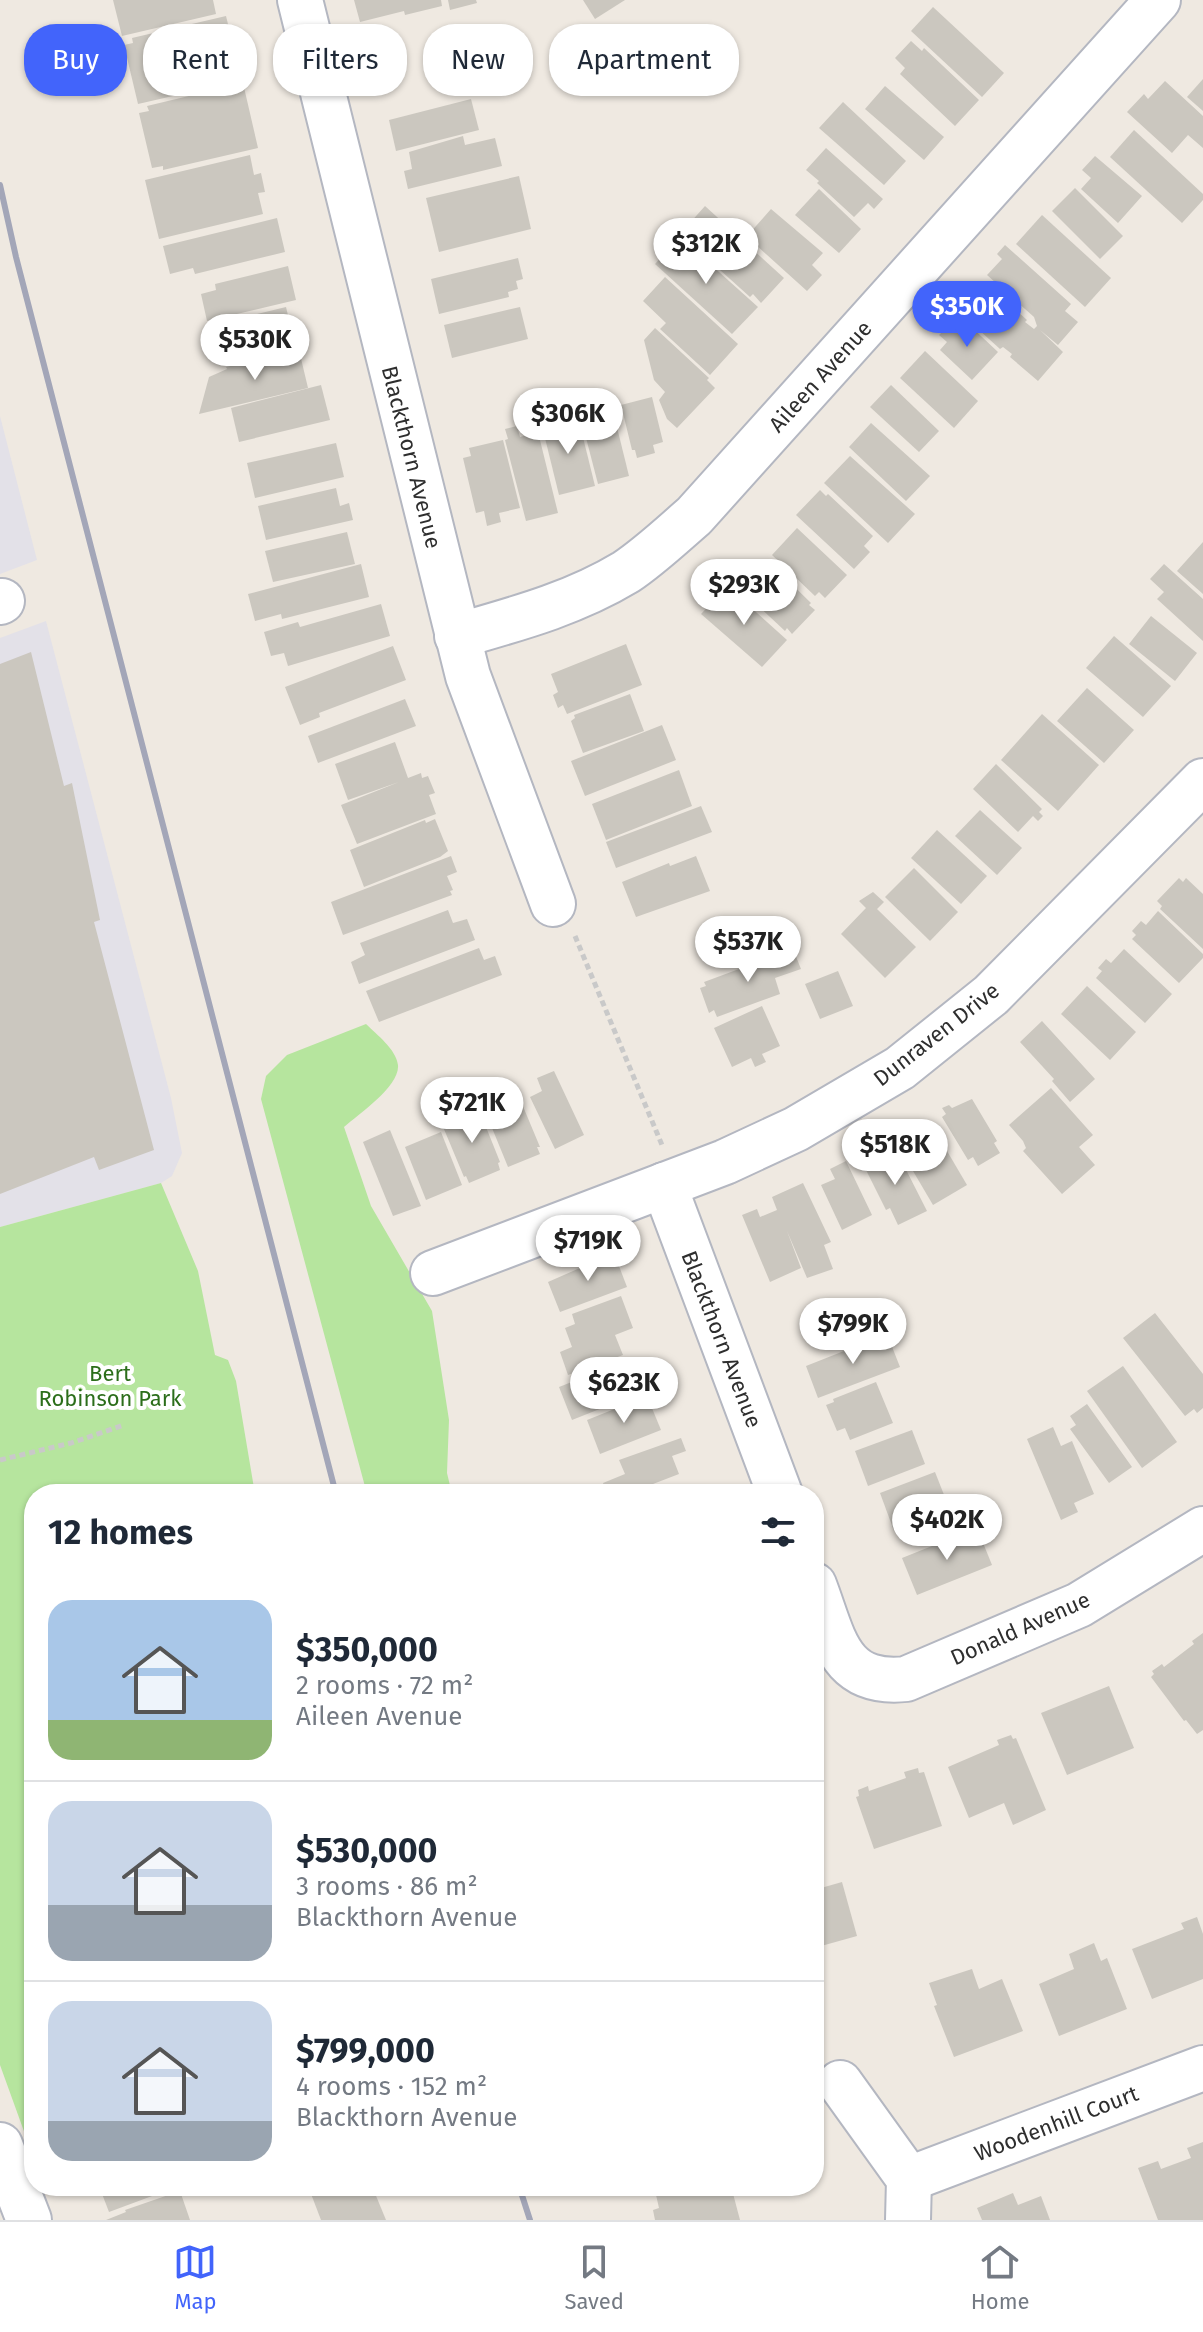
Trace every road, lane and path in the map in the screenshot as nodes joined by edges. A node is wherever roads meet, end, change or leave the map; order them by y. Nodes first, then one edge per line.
1 (300, 0) edge
2 (1158, 0) edge
3 (457, 636) junction
4 (1199, 795) edge
5 (564, 920) joint
6 (665, 1169) junction
7 (433, 1273) dead end
8 (124, 1425) dead end
9 (0, 1460) edge
10 (776, 1484) edge
11 (1203, 1529) edge
12 (824, 1610) edge
13 (1203, 2068) edge
14 (840, 2083) dead end
15 (908, 2200) edge

1 - 3 street, Blackthorn Avenue
2 - 3 street, Aileen Avenue
3 - 5 street, Blackthorn Avenue
4 - 6 street, Dunraven Drive
5 - 6 path
6 - 7 street, Dunraven Drive
6 - 10 street, Blackthorn Avenue
8 - 9 path
11 - 12 street, Donald Avenue
13 - 15 street, Woodenhill Court
14 - 15 street, Woodenhill Court

